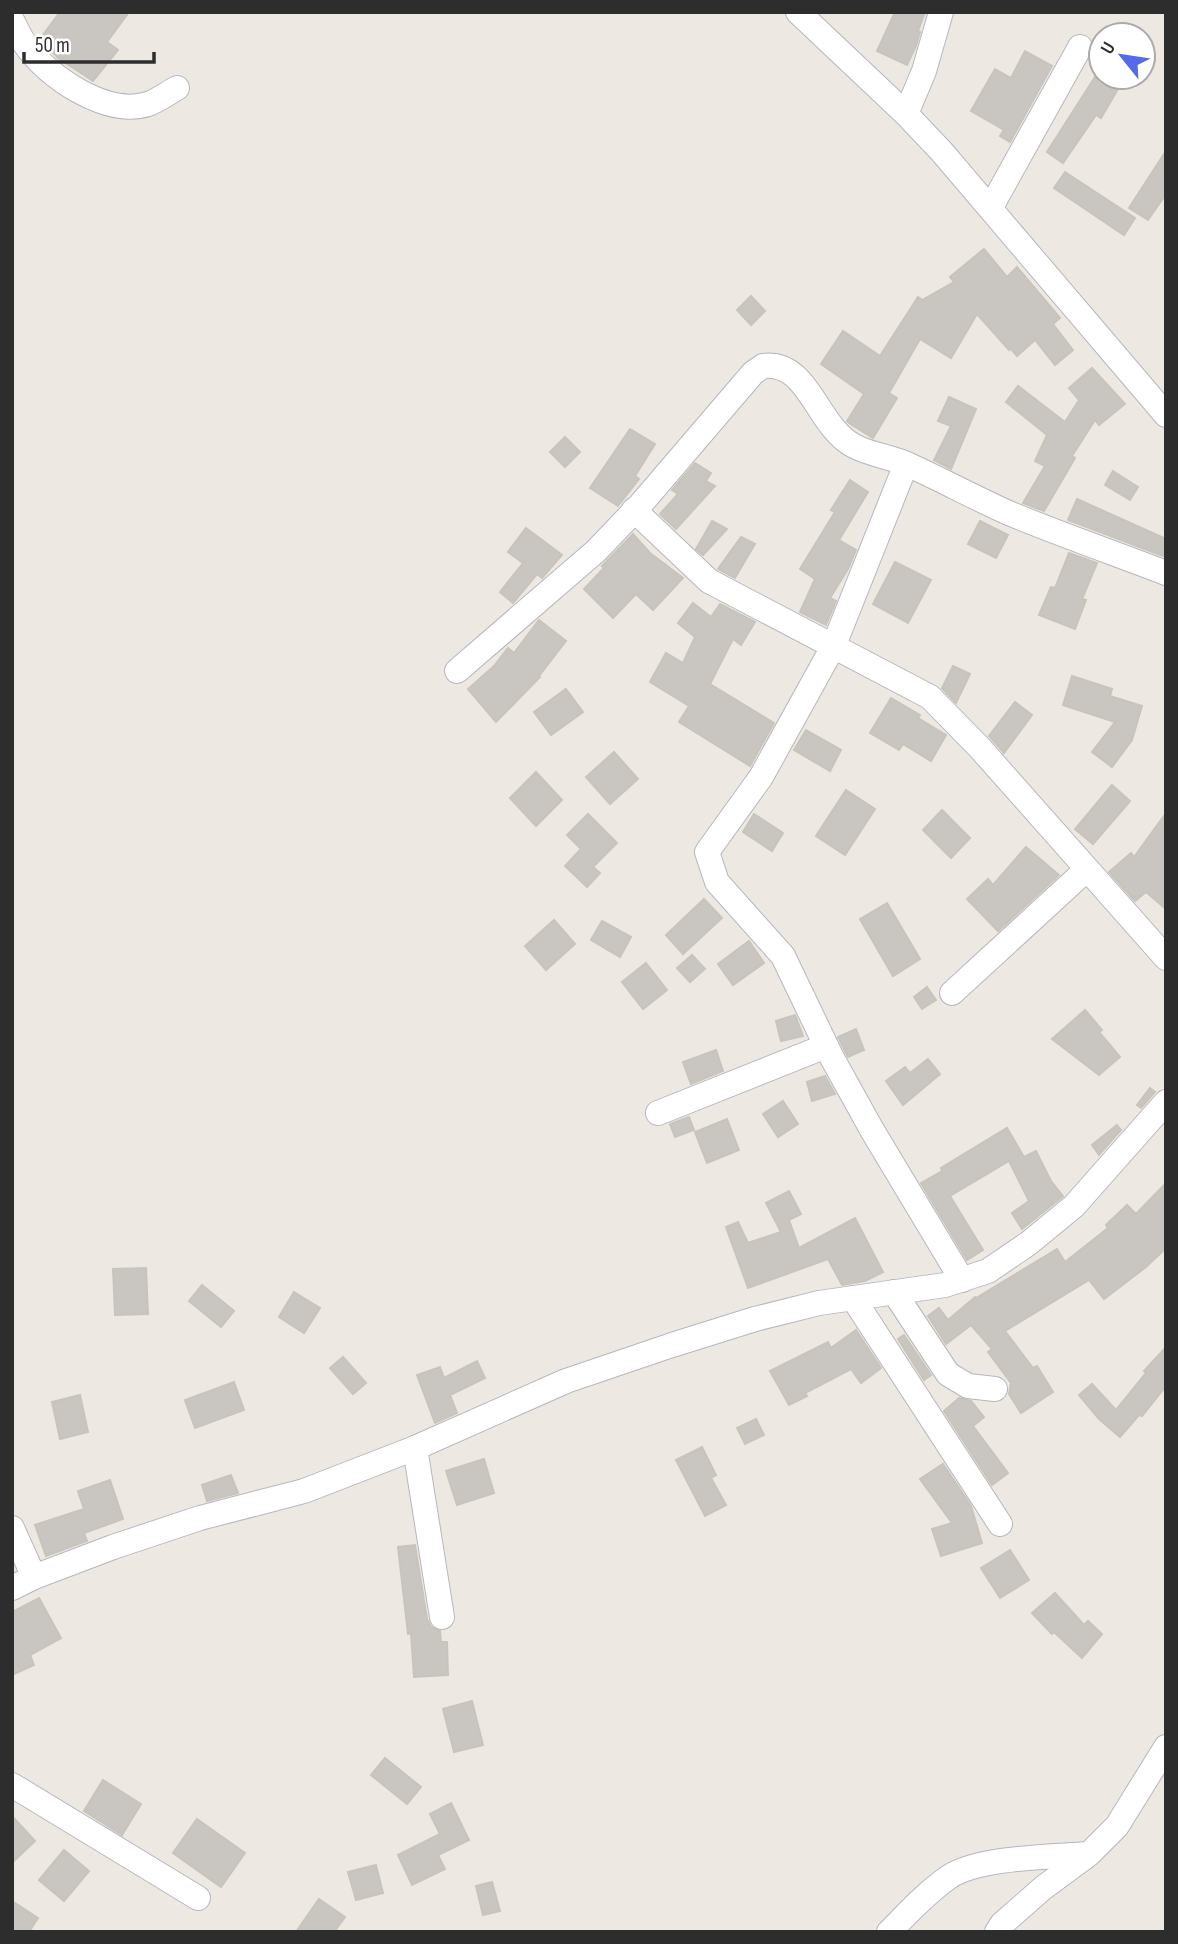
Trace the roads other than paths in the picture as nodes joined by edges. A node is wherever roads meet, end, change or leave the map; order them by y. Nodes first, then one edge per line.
1 (21, 12) edge
2 (798, 12) edge
3 (941, 12) edge
4 (12, 13) edge
5 (12, 20) edge
6 (1080, 47) dead end
7 (177, 88) dead end
8 (906, 114) junction
9 (991, 207) junction
10 (1166, 415) edge
11 (906, 464) junction
12 (634, 510) junction
13 (1166, 573) edge
14 (834, 645) junction
15 (457, 671) dead end
16 (1086, 870) junction
17 (1166, 958) edge
18 (952, 993) dead end
19 (826, 1046) junction
20 (1166, 1102) edge
21 (659, 1113) dead end
22 (962, 1280) junction
23 (894, 1292) junction
24 (853, 1298) junction
25 (995, 1389) dead end
26 (415, 1448) junction
27 (1000, 1524) dead end
28 (12, 1528) edge
29 (23, 1583) edge
30 (442, 1617) dead end
31 (1166, 1747) edge
32 (12, 1785) edge
33 (1089, 1854) junction
34 (198, 1898) dead end
35 (889, 1932) edge
36 (997, 1932) edge

1 - 4 street
2 - 8 street
3 - 8 street
5 - 7 street
6 - 9 street
8 - 9 street
9 - 10 street
11 - 12 street
11 - 13 street
11 - 14 street
12 - 14 street
12 - 15 street
14 - 16 street
14 - 19 street
16 - 17 street
16 - 18 street
19 - 21 street
19 - 22 street
20 - 22 street
22 - 23 street
23 - 24 street
23 - 25 street
24 - 26 street
24 - 27 street
26 - 29 street
26 - 30 street
28 - 29 street
31 - 33 street
32 - 34 street
33 - 35 street
33 - 36 street

